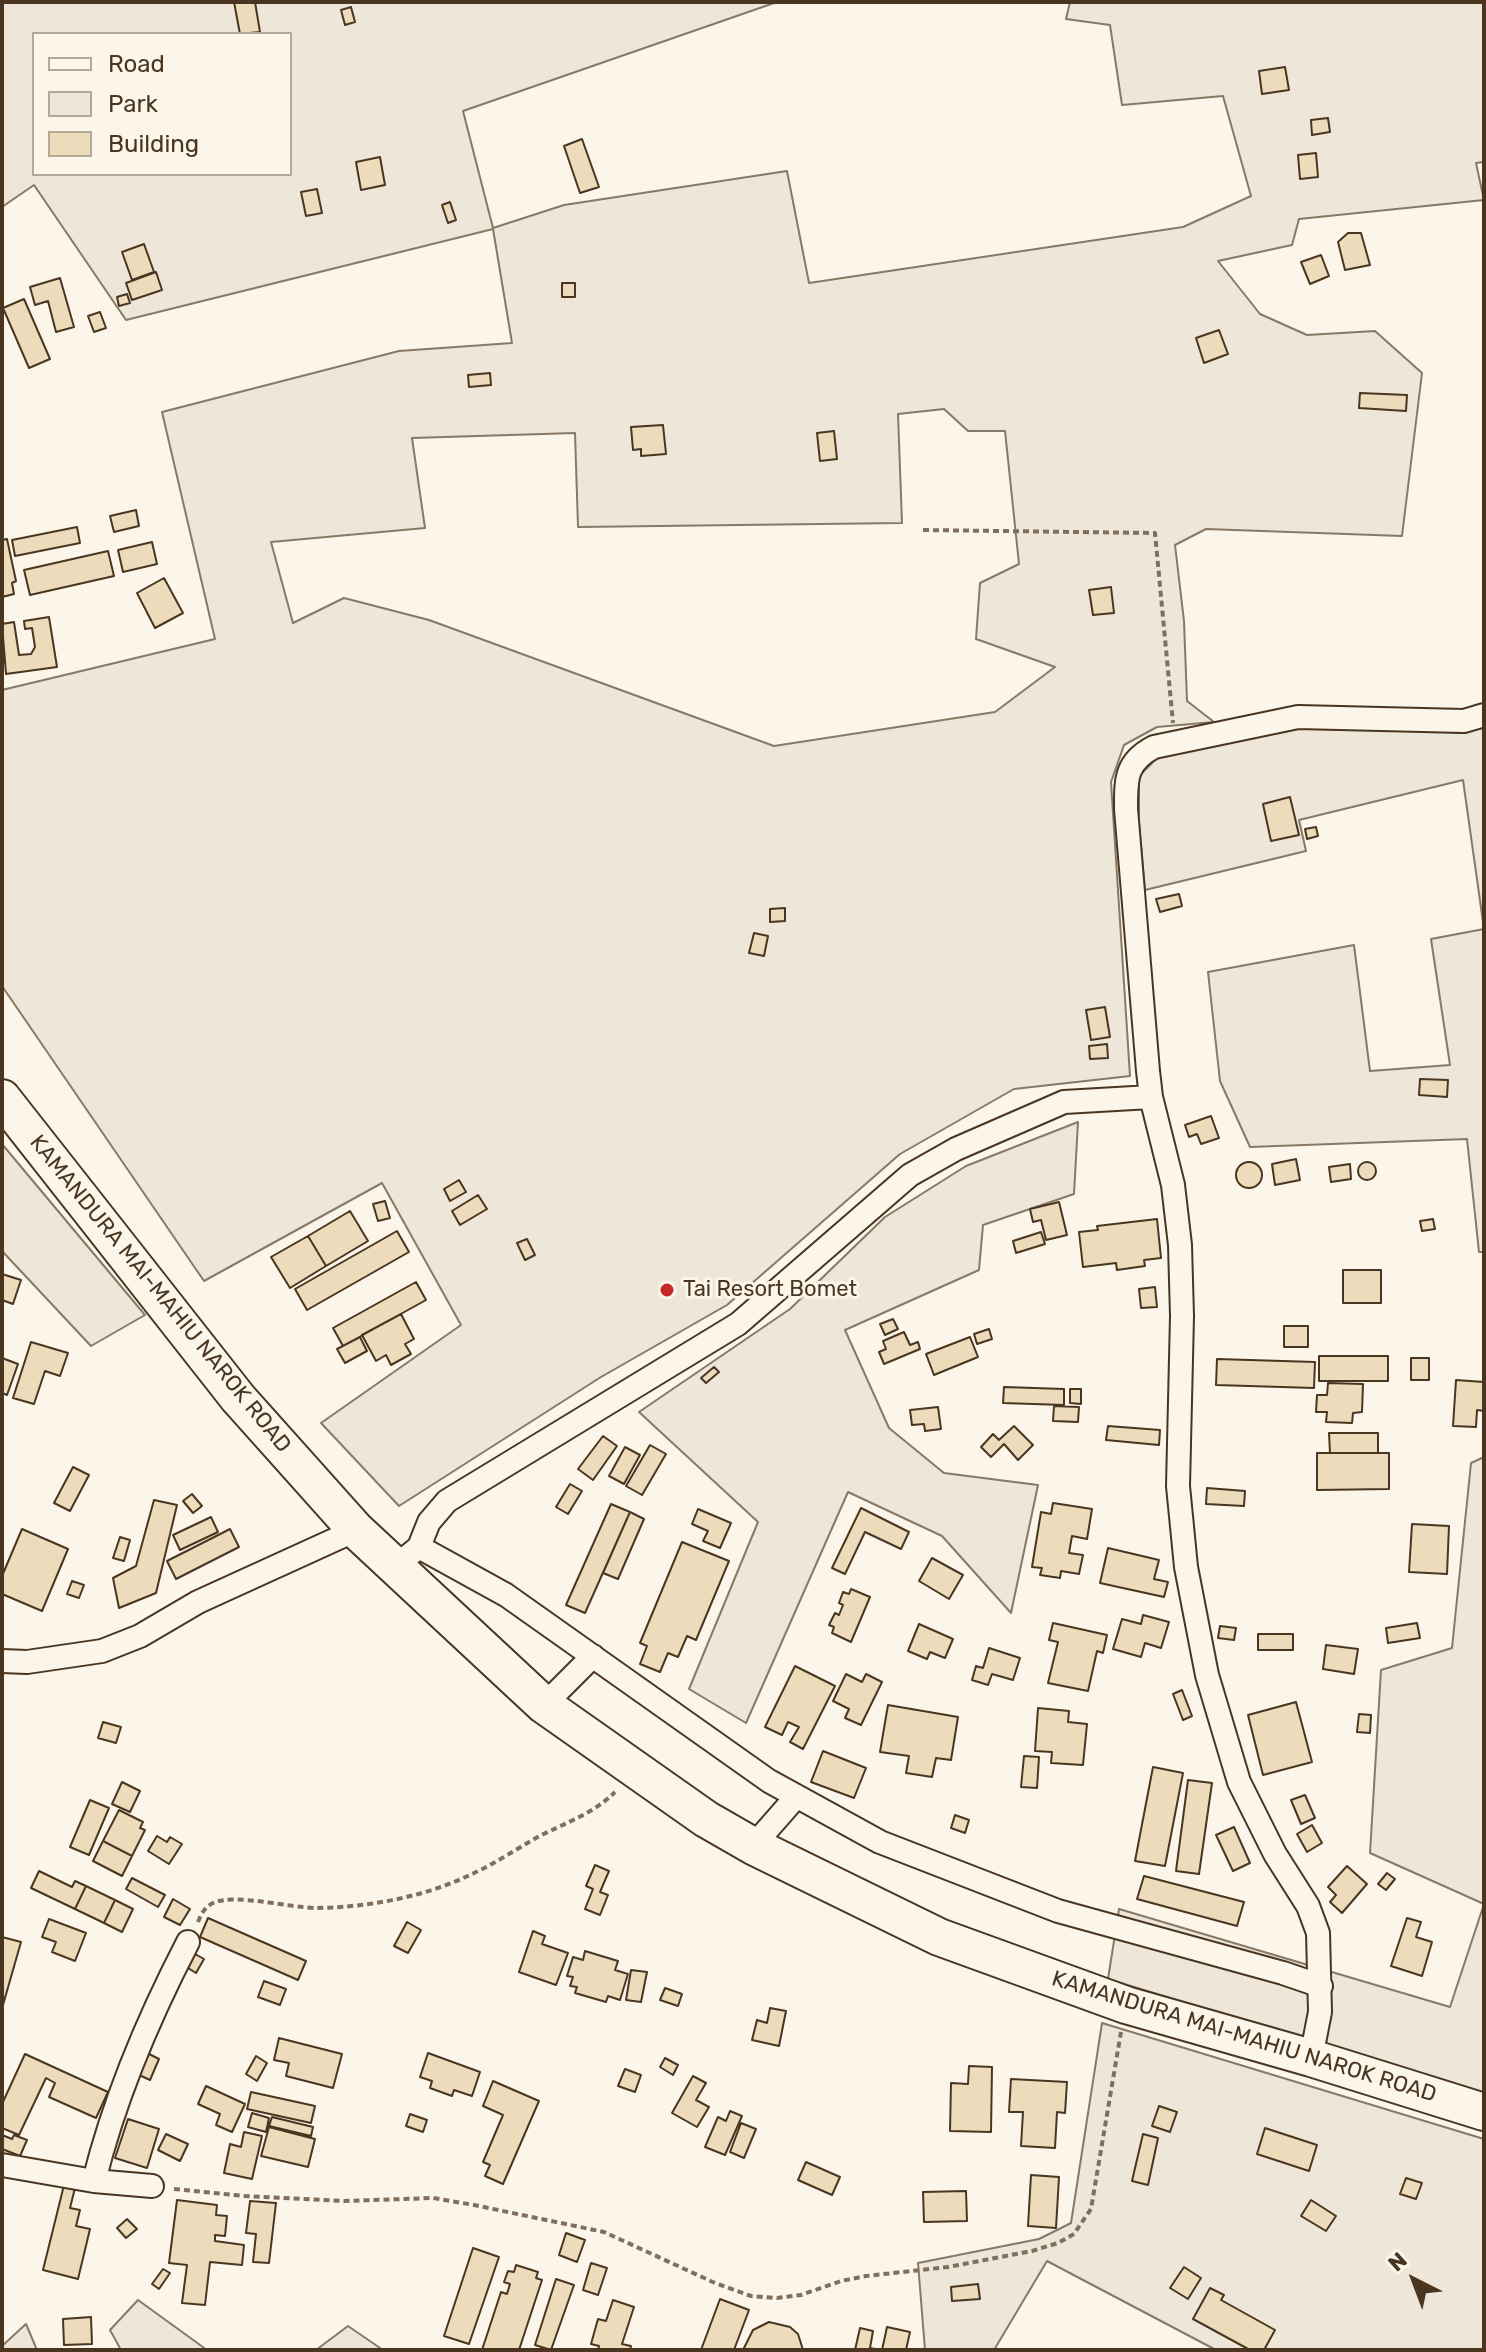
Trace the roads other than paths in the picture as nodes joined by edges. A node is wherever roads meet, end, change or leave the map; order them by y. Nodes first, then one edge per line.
1 (1484, 715) edge
2 (1151, 1097) junction
3 (2, 1098) edge
4 (356, 1530) junction
5 (407, 1556) junction
6 (593, 1656) junction
7 (2, 1661) edge
8 (544, 1705) junction
9 (796, 1797) junction
10 (753, 1846) junction
11 (188, 1942) road end
12 (1321, 1986) junction
13 (1311, 2058) junction
14 (1484, 2112) edge
15 (2, 2165) edge
16 (94, 2181) junction
17 (152, 2186) road end

1 - 2 street
2 - 5 street
2 - 12 street
3 - 4 highway, KAMANDURA MAI-MAHIU NAROK ROAD
4 - 5 highway, KAMANDURA MAI-MAHIU NAROK ROAD
4 - 7 street
5 - 6 street
5 - 8 highway, KAMANDURA MAI-MAHIU NAROK ROAD
6 - 8 street
6 - 9 street
8 - 10 highway, KAMANDURA MAI-MAHIU NAROK ROAD
9 - 10 street
9 - 12 street
10 - 13 highway, KAMANDURA MAI-MAHIU NAROK ROAD
11 - 16 street
12 - 13 street
13 - 14 highway, KAMANDURA MAI-MAHIU NAROK ROAD
15 - 16 street
16 - 17 street

